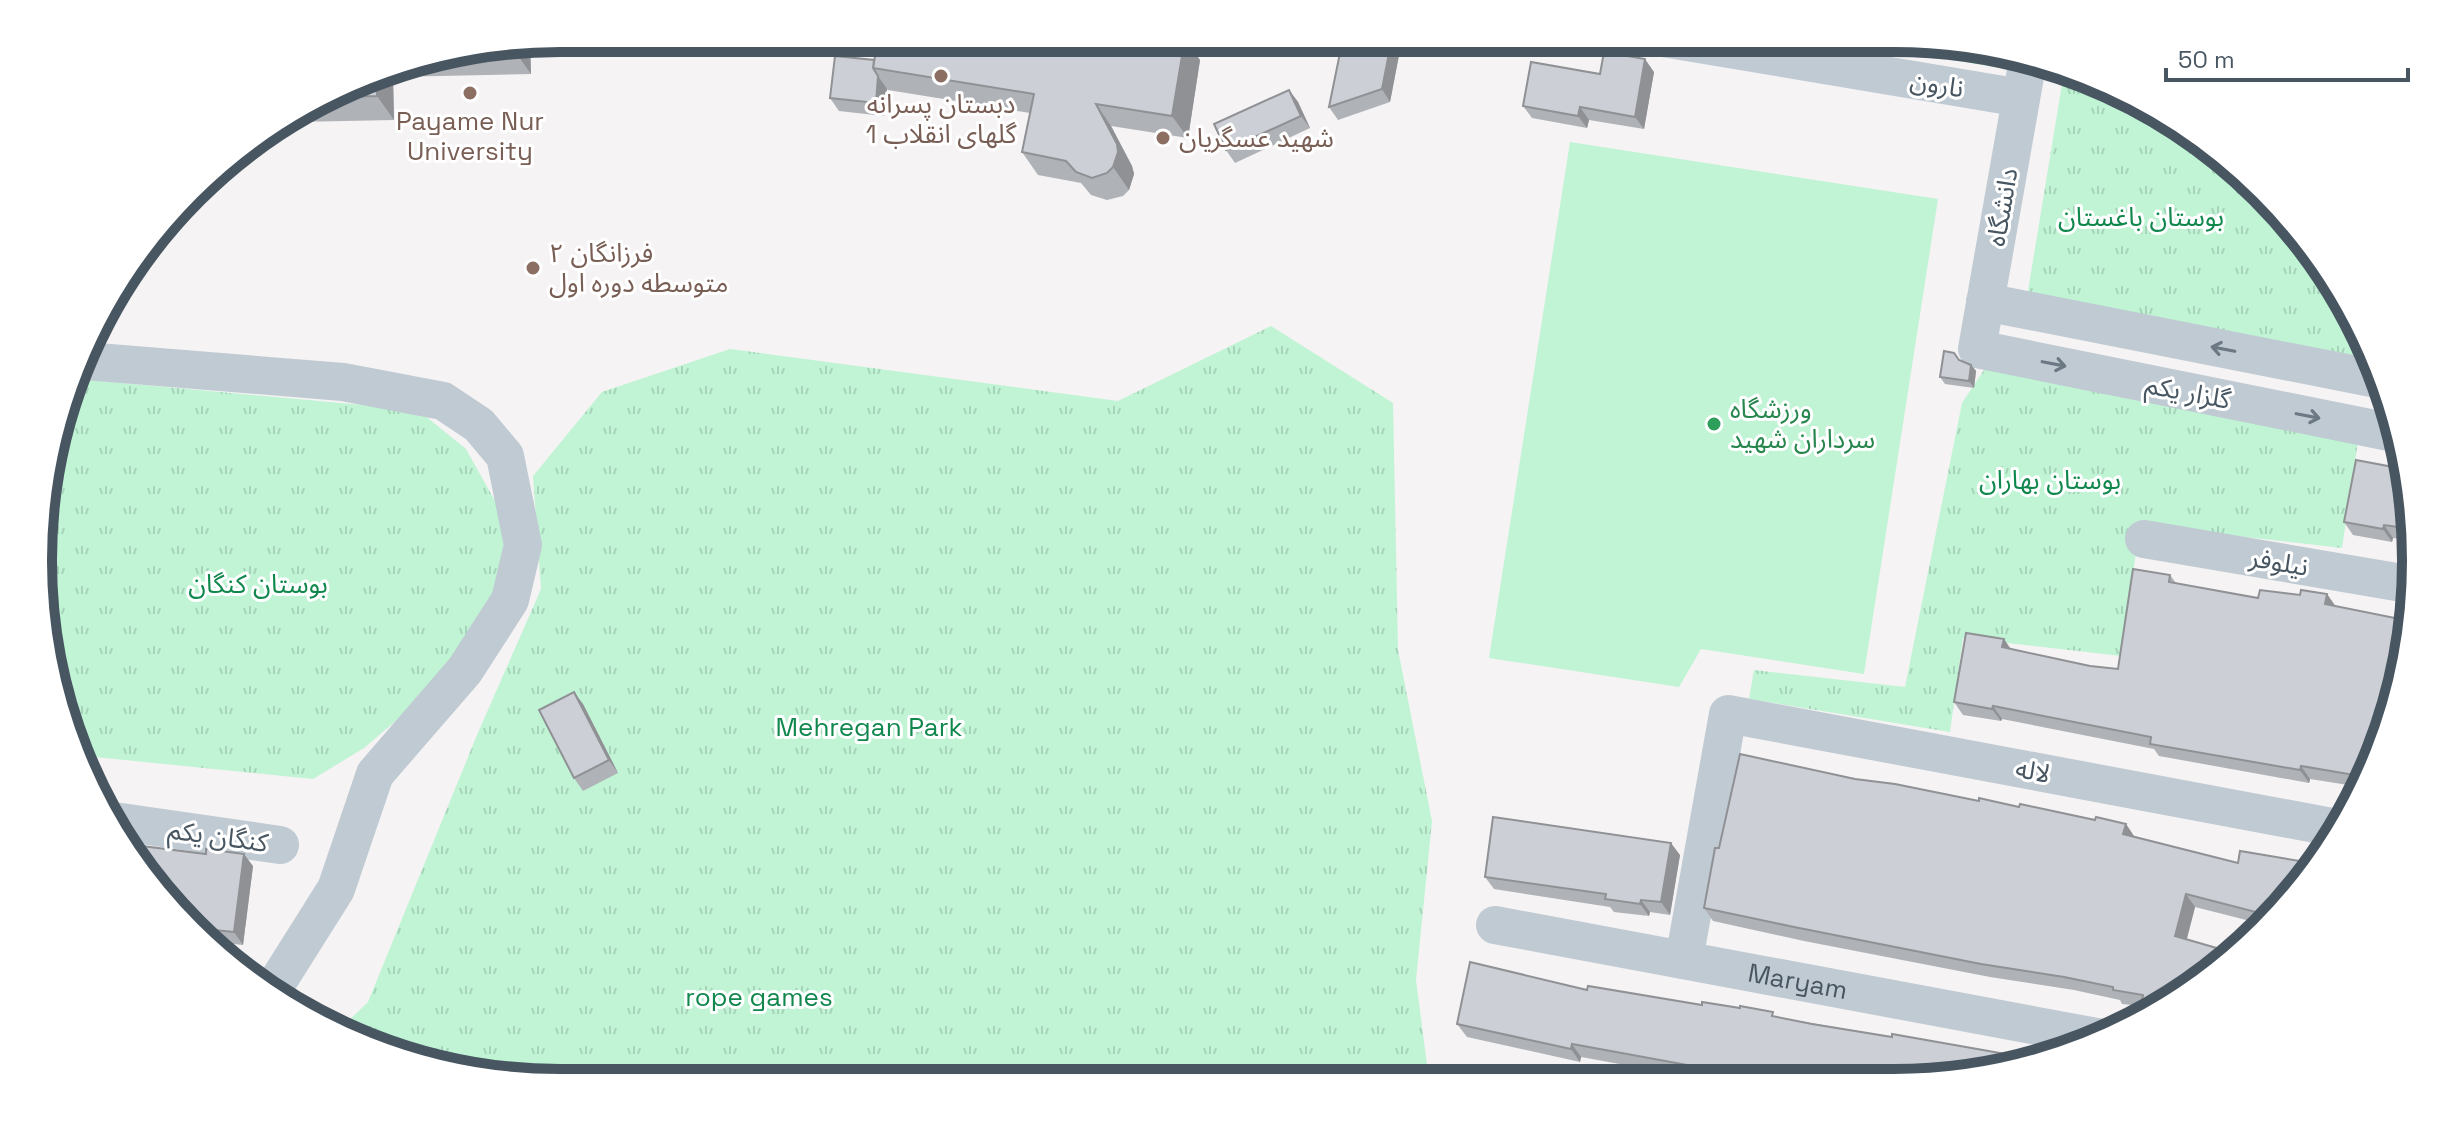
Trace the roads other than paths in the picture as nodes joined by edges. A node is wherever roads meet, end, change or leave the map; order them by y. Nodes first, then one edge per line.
1 (1778, 52) edge
2 (2024, 82) edge
3 (1985, 302) junction
4 (1977, 349) joint
5 (93, 362) edge
6 (2367, 377) edge
7 (2385, 431) edge
8 (2144, 539) dead end
9 (2401, 583) edge
10 (125, 823) edge
11 (2327, 826) edge
12 (280, 845) dead end
13 (1495, 925) dead end
14 (1684, 960) junction
15 (277, 982) edge
16 (2079, 1034) edge

1 - 2 street, نارون
2 - 3 street, دانشگاه
3 - 4 street, دانشگاه
6 -> 3 street
4 -> 7 street, گلزار یکم
5 - 15 street
8 - 9 street, نیلوفر
10 - 12 street, کنگان یکم
11 - 14 street, لاله
13 - 14 street, Maryam
14 - 16 street, Maryam

